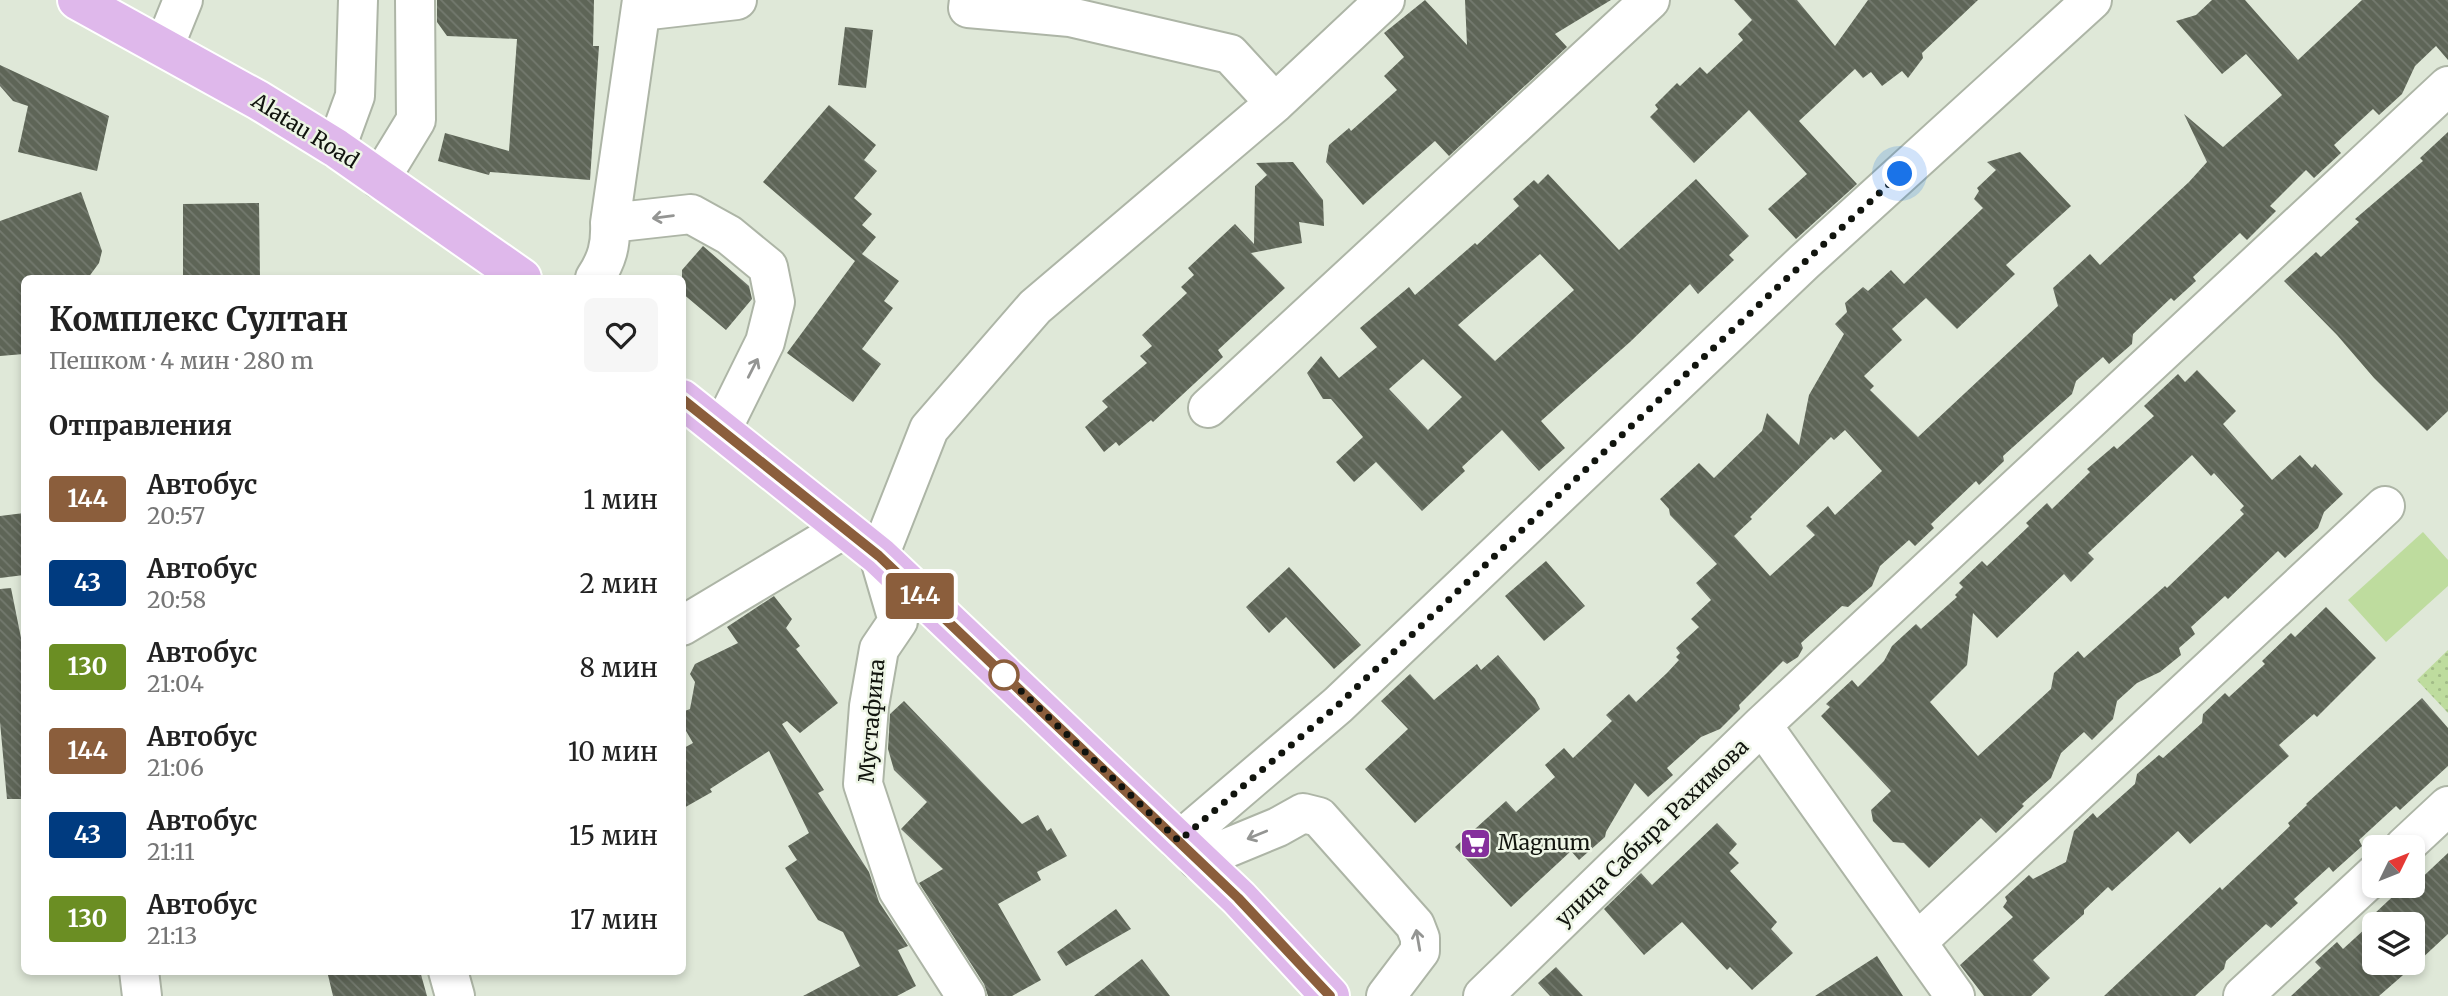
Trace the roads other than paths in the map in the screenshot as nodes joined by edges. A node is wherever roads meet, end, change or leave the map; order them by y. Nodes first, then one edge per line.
1 (77, 0) edge
2 (183, 0) edge
3 (358, 0) edge
4 (415, 0) edge
5 (737, 0) edge
6 (968, 0) edge
7 (1385, 0) edge
8 (1650, 0) edge
9 (2092, 0) edge
10 (642, 6) edge
11 (164, 47) junction
12 (2448, 86) edge
13 (1275, 103) junction
14 (336, 148) junction
15 (380, 179) junction
16 (611, 223) junction
17 (511, 275) edge
18 (597, 275) edge
19 (686, 402) edge
20 (1208, 408) dead end
21 (722, 429) junction
22 (2385, 506) dead end
23 (845, 528) junction
24 (879, 556) junction
25 (686, 624) edge
26 (1762, 726) junction
27 (2448, 806) edge
28 (2417, 835) edge
29 (1189, 850) junction
30 (2362, 886) edge
31 (1917, 942) junction
32 (139, 975) edge
33 (449, 975) edge
34 (1316, 991) edge
35 (142, 996) edge
36 (455, 996) edge
37 (966, 996) edge
38 (1386, 996) edge
39 (1483, 996) edge
40 (1955, 996) edge
41 (2243, 996) edge

1 - 11 main road, Alatau Road
2 - 11 street
3 - 14 street
4 - 15 street
5 - 10 street
6 - 13 street
7 - 13 street
8 - 20 street
9 - 29 street
10 - 16 street
11 - 14 main road, Alatau Road
12 - 26 street
13 - 24 street
14 - 15 main road, Alatau Road
15 - 17 main road, Alatau Road
16 - 18 street
21 -> 16 street
19 - 21 main road
21 - 23 main road
22 - 31 street
23 - 24 main road
23 - 25 street
24 - 29 main road
24 - 37 street, Мустафина
26 - 31 street, улица Сабыра Рахимова
26 - 39 street, улица Сабыра Рахимова
27 - 28 street
29 - 34 main road
38 -> 29 street
30 - 41 street
31 - 40 street, улица Сабыра Рахимова
32 - 35 street
33 - 36 street

